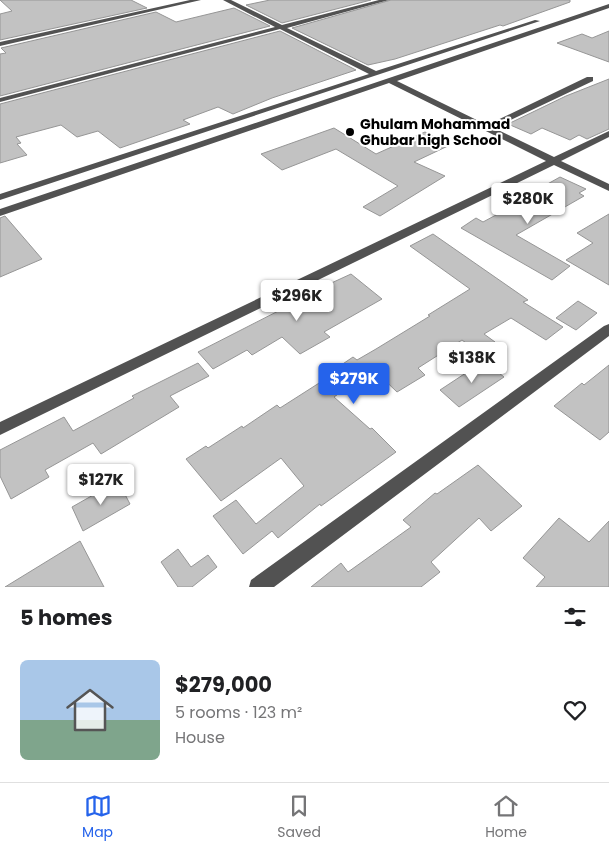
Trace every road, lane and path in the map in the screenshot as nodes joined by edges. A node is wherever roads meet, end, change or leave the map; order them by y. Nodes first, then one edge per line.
1 (198, 0) edge
2 (226, 0) edge
3 (386, 0) edge
4 (601, 0) edge
5 (609, 6) edge
6 (282, 27) junction
7 (470, 43) junction
8 (0, 44) edge
9 (483, 48) junction
10 (376, 74) junction
11 (590, 79) dead end
12 (391, 81) junction
13 (0, 100) edge
14 (282, 104) junction
15 (294, 112) junction
16 (488, 128) junction
17 (609, 134) edge
18 (554, 161) junction
19 (609, 188) edge
20 (0, 197) edge
21 (0, 213) edge
22 (609, 329) edge
23 (0, 429) edge
24 (258, 587) edge

1 - 8 street
2 - 6 street
3 - 6 street
4 - 7 street
5 - 9 street
6 - 10 street
6 - 13 street
7 - 9 street
7 - 10 street
9 - 12 street
10 - 14 street
11 - 16 street
12 - 15 street
12 - 16 street
14 - 15 street
14 - 20 street
15 - 21 street
16 - 18 street
17 - 18 street
18 - 19 street
18 - 23 street
22 - 24 street

